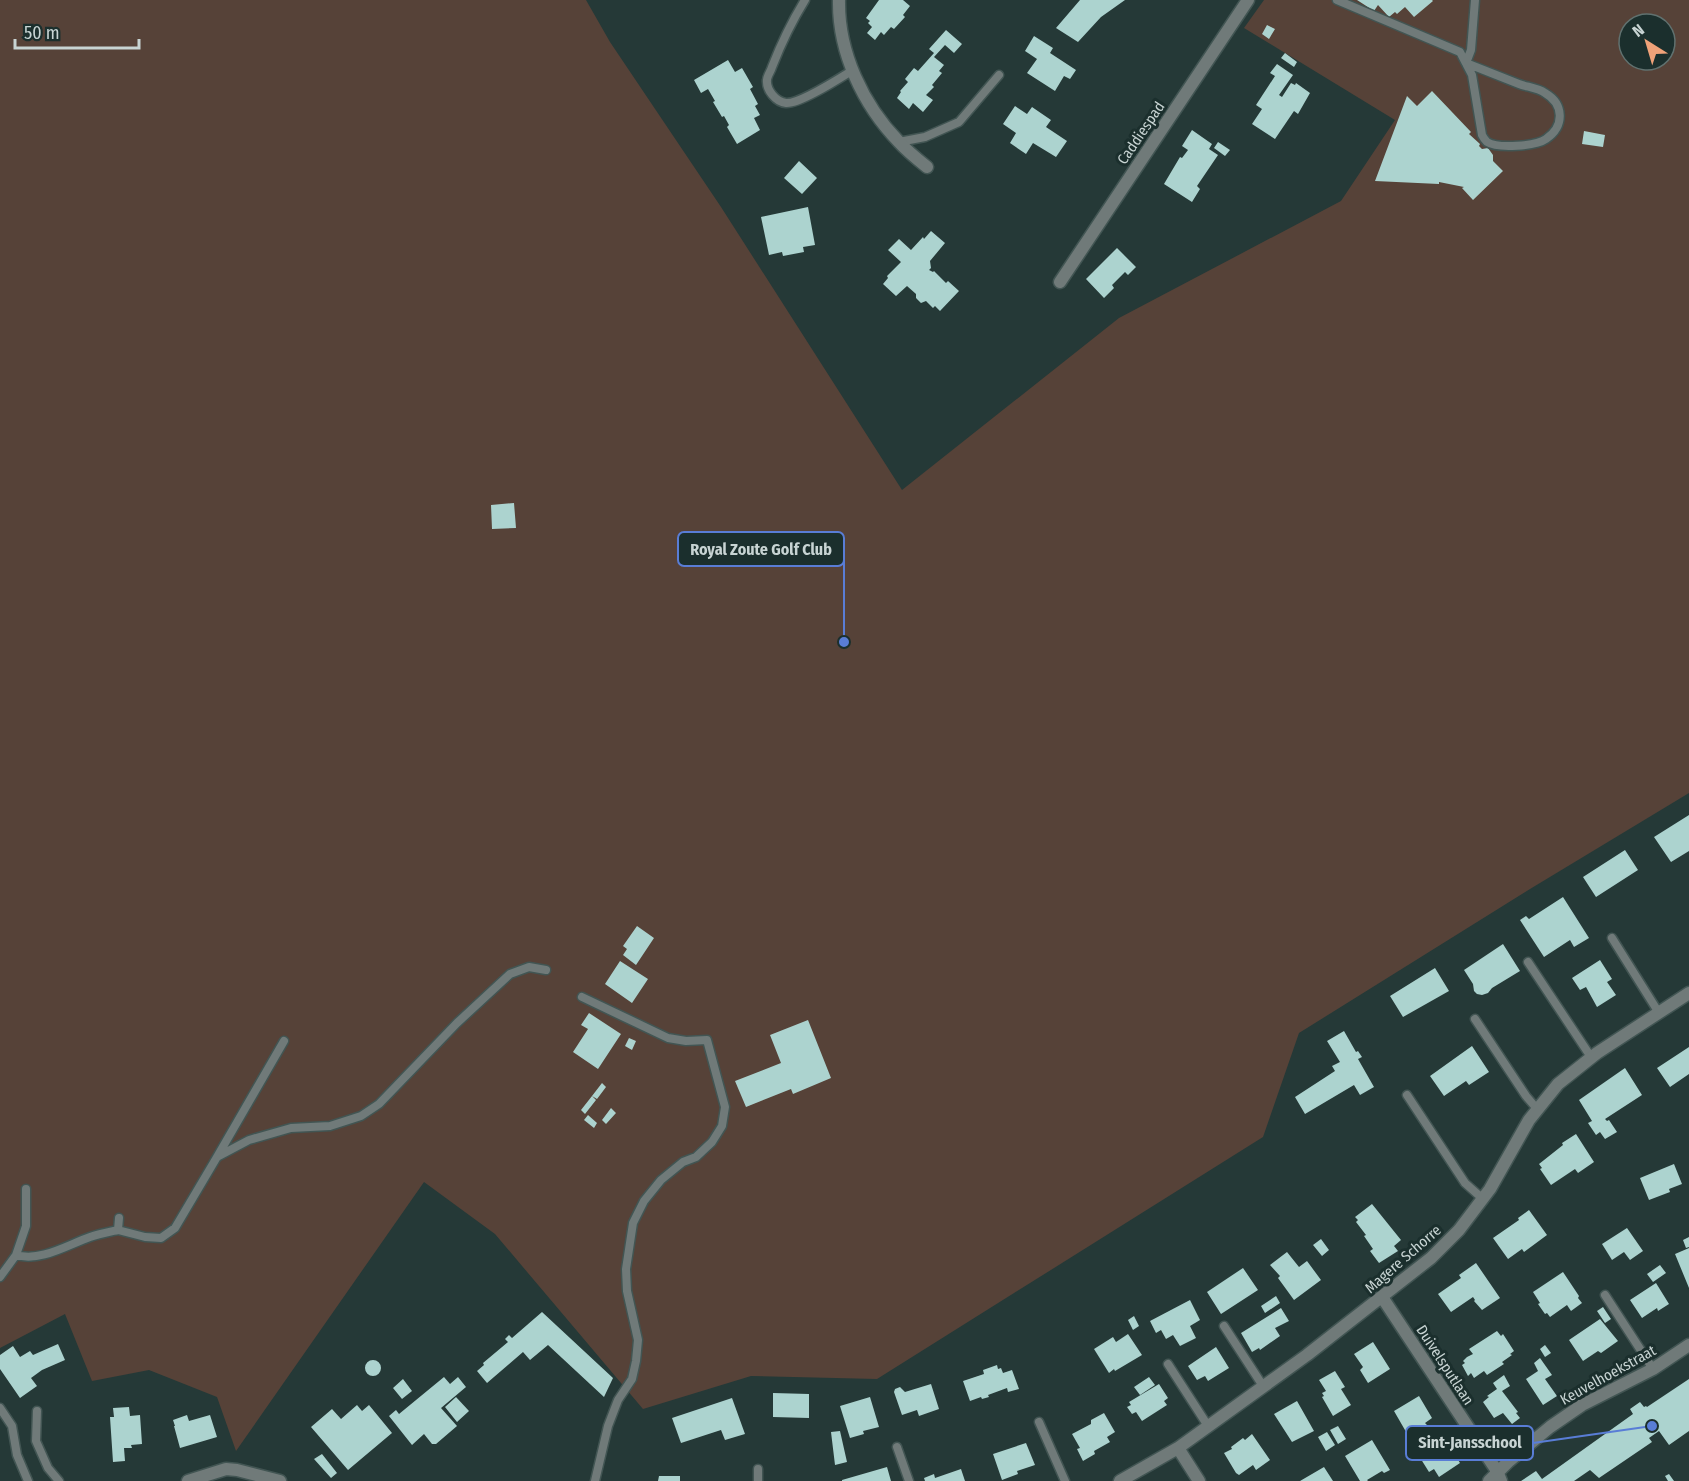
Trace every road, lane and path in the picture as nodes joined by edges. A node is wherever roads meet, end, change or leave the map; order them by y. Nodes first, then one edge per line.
1 (805, 0) edge
2 (839, 0) edge
3 (1248, 0) edge
4 (1337, 0) edge
5 (1475, 0) edge
6 (1466, 63) junction
7 (853, 70) junction
8 (999, 75) dead end
9 (899, 142) junction
10 (927, 167) dead end
11 (1060, 282) dead end
12 (1612, 938) dead end
13 (1528, 962) dead end
14 (546, 970) dead end
15 (1688, 996) edge
16 (582, 997) dead end
17 (1659, 1013) junction
18 (1475, 1019) dead end
19 (284, 1041) dead end
20 (1592, 1057) junction
21 (1407, 1095) dead end
22 (1538, 1110) junction
23 (217, 1157) junction
24 (26, 1189) dead end
25 (1482, 1199) junction
26 (119, 1218) dead end
27 (118, 1230) junction
28 (16, 1255) junction
29 (0, 1277) edge
30 (1605, 1295) dead end
31 (1382, 1297) junction
32 (1224, 1326) dead end
33 (1689, 1345) edge
34 (1168, 1364) dead end
35 (1653, 1369) junction
36 (1263, 1386) junction
37 (0, 1408) edge
38 (37, 1411) dead end
39 (1039, 1422) dead end
40 (1208, 1426) junction
41 (897, 1447) dead end
42 (1178, 1448) junction
43 (758, 1469) dead end
44 (1496, 1478) edge
45 (258, 1479) edge
46 (28, 1481) edge
47 (59, 1481) edge
48 (188, 1481) edge
49 (280, 1481) edge
50 (595, 1481) edge
51 (758, 1481) edge
52 (909, 1481) edge
53 (1065, 1481) edge
54 (1120, 1481) edge
55 (1199, 1481) edge

1 - 7 lane
2 - 7 street
3 - 11 street, Caddiespad
4 - 6 lane
5 - 6 lane
6 - 6 lane
7 - 9 street
8 - 9 lane
9 - 10 street
12 - 17 lane
13 - 20 lane
14 - 23 lane
15 - 17 street, Magere Schorre
16 - 50 lane
17 - 20 street, Magere Schorre
18 - 22 lane
19 - 23 lane
20 - 22 street, Magere Schorre
21 - 25 lane
22 - 25 street, Magere Schorre
23 - 27 lane
24 - 28 lane
25 - 31 street, Magere Schorre
26 - 27 lane
27 - 28 lane
28 - 29 lane
30 - 35 lane
31 - 36 street, Magere Schorre
31 - 44 street, Duivelsputlaan
32 - 36 lane
33 - 35 street, Keuvelhoekstraat
34 - 40 lane
35 - 44 street, Keuvelhoekstraat
36 - 40 street, Magere Schorre
37 - 46 lane
38 - 47 lane
39 - 53 lane
40 - 42 street, Magere Schorre
41 - 52 lane
42 - 54 street, Magere Schorre
42 - 55 street
43 - 51 lane
45 - 48 street
45 - 49 street

